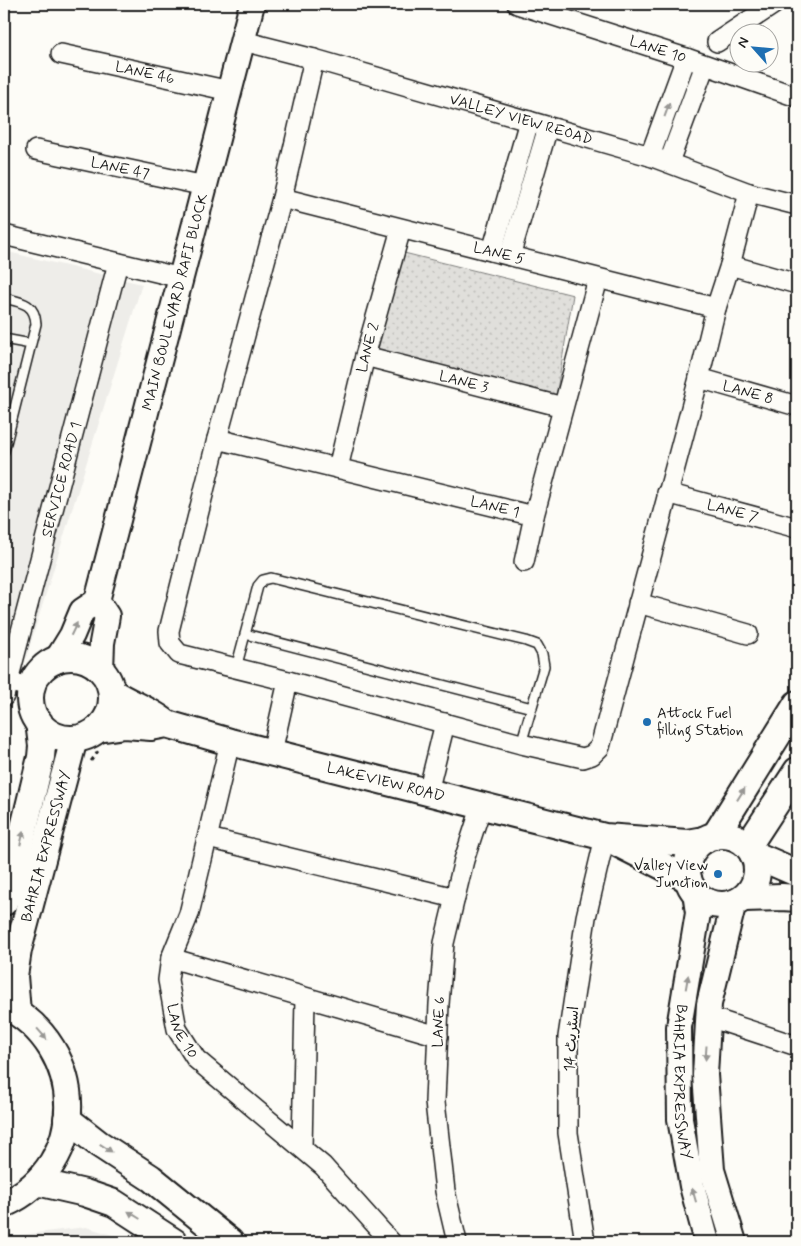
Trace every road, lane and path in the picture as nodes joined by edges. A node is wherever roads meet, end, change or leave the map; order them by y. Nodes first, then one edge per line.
1 (252, 4) edge
2 (517, 4) edge
3 (774, 4) edge
4 (539, 7) edge
5 (243, 41) junction
6 (716, 42) dead end
7 (61, 54) dead end
8 (686, 58) junction
9 (314, 59) junction
10 (705, 65) junction
11 (230, 91) junction
12 (797, 97) edge
13 (529, 121) junction
14 (548, 127) junction
15 (36, 150) dead end
16 (650, 156) junction
17 (669, 162) junction
18 (205, 186) junction
19 (749, 192) junction
20 (282, 198) junction
21 (797, 204) edge
22 (401, 229) junction
23 (4, 235) edge
24 (492, 251) junction
25 (510, 256) junction
26 (118, 263) junction
27 (730, 264) junction
28 (181, 278) junction
29 (598, 279) junction
30 (797, 284) edge
31 (4, 298) edge
32 (716, 308) junction
33 (4, 338) edge
34 (31, 344) junction
35 (365, 356) junction
36 (699, 378) junction
37 (797, 406) edge
38 (563, 407) junction
39 (217, 439) junction
40 (4, 451) edge
41 (338, 468) junction
42 (667, 493) junction
43 (534, 516) junction
44 (797, 528) edge
45 (524, 562) dead end
46 (97, 601) junction
47 (638, 603) junction
48 (245, 634) junction
49 (748, 634) dead end
50 (56, 661) junction
51 (236, 668) junction
52 (107, 681) junction
53 (288, 681) junction
54 (12, 687) edge
55 (797, 704) edge
56 (532, 708) junction
57 (39, 722) junction
58 (445, 723) junction
59 (167, 724) junction
60 (98, 729) junction
61 (74, 739) junction
62 (230, 742) junction
63 (521, 744) junction
64 (272, 752) junction
65 (797, 771) edge
66 (428, 792) junction
67 (482, 805) junction
68 (605, 837) junction
69 (208, 838) junction
70 (709, 838) junction
71 (751, 850) junction
72 (797, 873) edge
73 (691, 885) junction
74 (455, 898) junction
75 (797, 898) edge
76 (739, 900) junction
77 (4, 902) edge
78 (172, 958) junction
79 (305, 998) junction
80 (11, 1008) edge
81 (709, 1017) junction
82 (438, 1036) junction
83 (797, 1046) edge
84 (67, 1119) junction
85 (302, 1148) junction
86 (37, 1182) junction
87 (4, 1204) edge
88 (174, 1242) edge
89 (230, 1242) edge
90 (391, 1242) edge
91 (458, 1242) edge
92 (585, 1242) edge
93 (707, 1242) edge
94 (734, 1242) edge

1 - 5 street, MAIN BOULEVARD RAFI BLOCK
2 - 4 street, LANE 10
3 - 6 street
4 - 8 street, LANE 10
5 - 9 street, VALLEY VIEW REOAD
5 - 11 street, MAIN BOULEVARD RAFI BLOCK
7 - 11 street, LANE 46
8 - 10 street, LANE 10
16 -> 8 street
9 - 13 street, VALLEY VIEW REOAD
9 - 20 street
10 - 12 street, LANE 10
10 - 17 street
11 - 18 street, MAIN BOULEVARD RAFI BLOCK
13 - 14 street, VALLEY VIEW REOAD
13 - 24 street
14 - 16 street, VALLEY VIEW REOAD
14 - 25 street
15 - 18 street, LANE 47
16 - 17 street, VALLEY VIEW REOAD
17 - 19 street, VALLEY VIEW REOAD
18 - 28 street, MAIN BOULEVARD RAFI BLOCK
19 - 21 street, VALLEY VIEW REOAD
19 - 27 street
20 - 22 street, LANE 5
20 - 39 street
22 - 24 street, LANE 5
22 - 35 street, LANE 2
23 - 26 street
24 - 25 street, LANE 5
25 - 29 street, LANE 5
26 - 28 street
26 - 54 street, SERVICE ROAD 1
27 - 30 street
27 - 32 street
28 - 46 street, MAIN BOULEVARD RAFI BLOCK
29 - 32 street, LANE 5
29 - 38 street, LANE 1
31 - 34 lane
32 - 36 street
33 - 34 lane
34 - 40 lane
35 - 38 street, LANE 3
35 - 41 street, LANE 2
36 - 37 street, LANE 8
36 - 42 street
38 - 43 street, LANE 1
39 - 41 street, LANE 1
39 - 51 street
41 - 43 street, LANE 1
42 - 44 street, LANE 7
42 - 47 street
43 - 45 street
50 -> 46 street
46 - 52 street
47 - 49 street
47 - 63 street
48 - 51 lane
48 - 56 lane
48 - 56 lane
50 - 52 main road
50 - 54 main road
51 - 53 street
52 - 59 main road
52 - 60 main road
53 - 58 street
53 - 64 street
54 - 57 main road
70 -> 55 main road
56 - 63 lane
57 - 61 main road
77 -> 57 main road, BAHRIA EXPRESSWAY
58 - 63 street
58 - 66 street
59 - 60 main road
59 - 62 main road, LAKEVIEW ROAD
60 - 61 main road
61 - 80 main road, BAHRIA EXPRESSWAY
62 - 64 main road, LAKEVIEW ROAD
62 - 69 street, LANE 10
64 - 66 main road, LAKEVIEW ROAD
65 - 71 main road
66 - 67 main road, LAKEVIEW ROAD
67 - 68 main road, LAKEVIEW ROAD
67 - 74 street, LANE 6
68 - 70 main road
68 - 73 main road
68 - 92 street, اسٹریٹ 14
69 - 74 street
69 - 78 street, LANE 10
70 - 71 main road
70 - 73 main road
71 - 72 main road
71 - 76 main road
73 - 76 main road
93 -> 73 street, BAHRIA EXPRESSWAY
74 - 82 street, LANE 6
75 - 76 main road
76 - 81 street, BAHRIA EXPRESSWAY
78 - 79 street
78 - 85 street, LANE 10
79 - 82 street
79 - 85 street
80 -> 84 main road
81 - 83 street
81 -> 94 street, BAHRIA EXPRESSWAY
82 - 91 street, LANE 6
84 - 86 main road
84 -> 89 main road
85 - 90 street, LANE 10
86 - 87 main road
88 -> 86 main road

